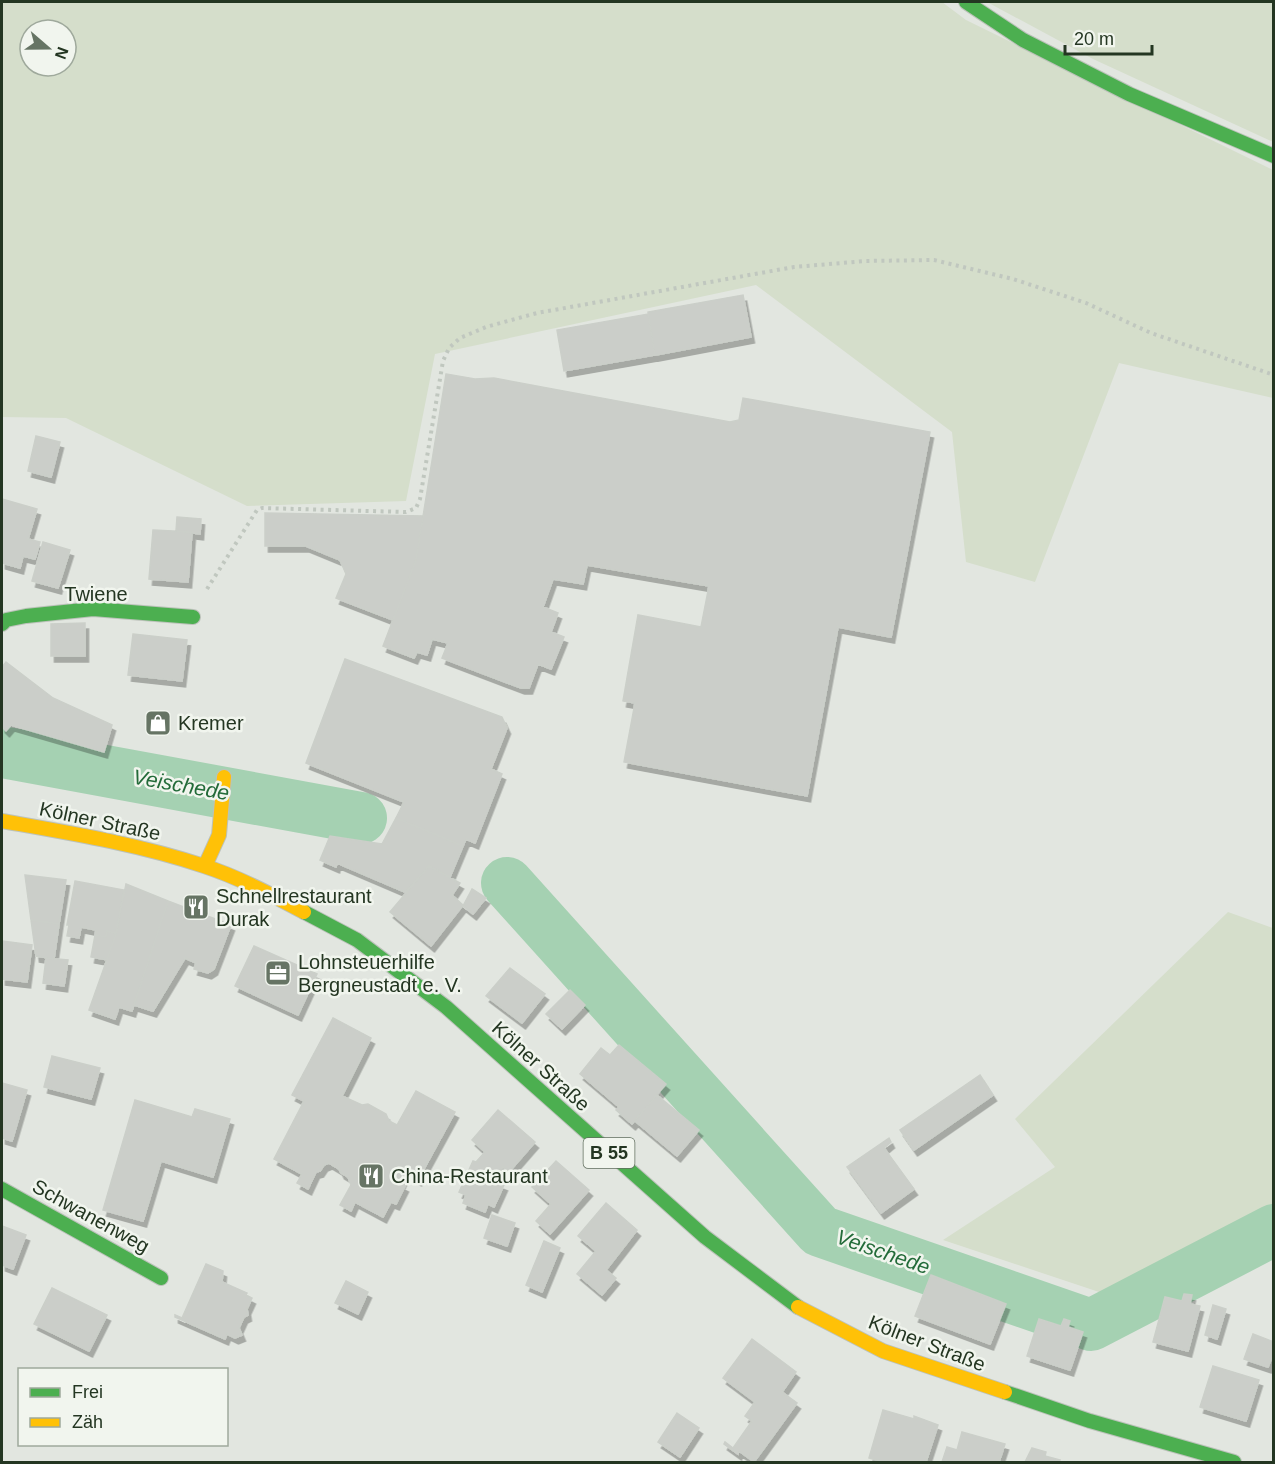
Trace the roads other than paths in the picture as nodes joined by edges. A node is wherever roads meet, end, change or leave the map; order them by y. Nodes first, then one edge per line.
1 (966, 2) edge
2 (1274, 156) edge
3 (193, 617) road end
4 (2, 624) edge
5 (224, 777) dead end
6 (2, 820) edge
7 (205, 866) junction
8 (2, 1189) edge
9 (161, 1278) dead end
10 (1234, 1462) edge

1 - 2 main road
3 - 4 main road, Twiene
5 - 7 main road
6 - 7 main road, Kölner Straße / B 55
7 - 10 main road, Kölner Straße / B 55
8 - 9 main road, Schwanenweg

